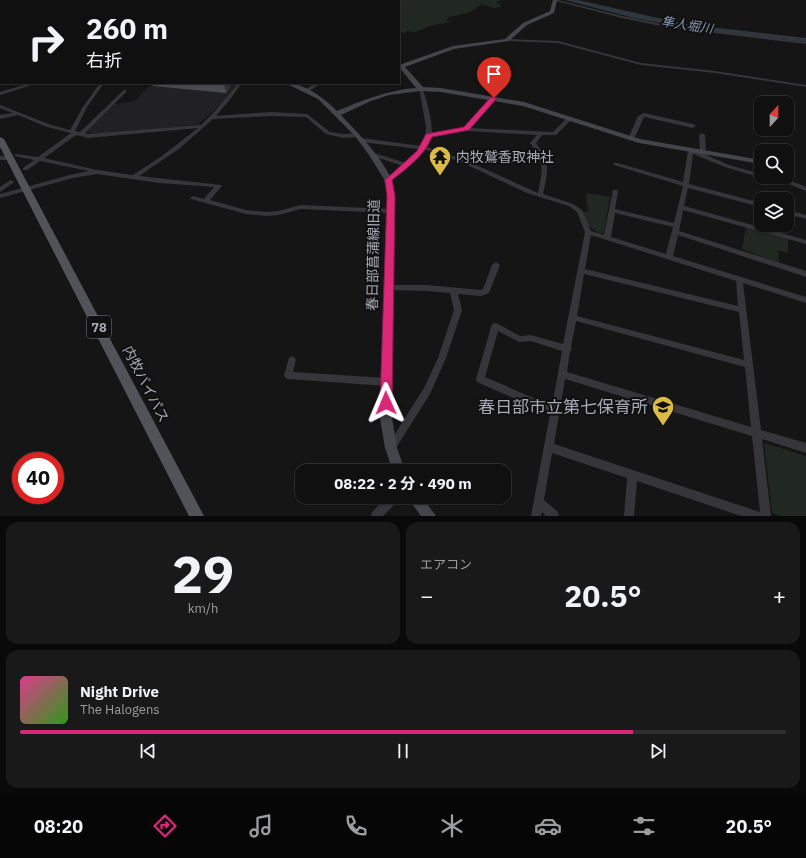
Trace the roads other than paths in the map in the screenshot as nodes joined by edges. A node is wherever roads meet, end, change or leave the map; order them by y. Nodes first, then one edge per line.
1 (555, 0) edge
2 (507, 40) junction
3 (806, 43) edge
4 (400, 66) edge
5 (33, 84) edge
6 (101, 84) edge
7 (239, 84) edge
8 (291, 84) edge
9 (317, 84) edge
10 (806, 86) edge
11 (421, 89) junction
12 (306, 90) junction
13 (124, 91) dead end
14 (0, 94) edge
15 (494, 98) junction
16 (0, 106) edge
17 (17, 114) junction
18 (338, 114) junction
19 (0, 118) edge
20 (210, 118) junction
21 (570, 118) junction
22 (201, 126) junction
23 (693, 126) dead end
24 (466, 129) junction
25 (76, 133) junction
26 (541, 133) junction
27 (429, 135) junction
28 (702, 135) dead end
29 (359, 137) junction
30 (0, 139) edge
31 (631, 139) junction
32 (424, 148) junction
33 (691, 151) junction
34 (703, 153) junction
35 (372, 154) junction
36 (9, 157) edge
37 (38, 159) junction
38 (754, 161) edge
39 (616, 164) dead end
40 (406, 165) junction
41 (25, 169) dead end
42 (97, 172) junction
43 (754, 174) edge
44 (134, 177) junction
45 (388, 180) junction
46 (11, 182) dead end
47 (794, 184) edge
48 (686, 185) junction
49 (806, 188) edge
50 (26, 189) junction
51 (0, 190) edge
52 (615, 191) dead end
53 (0, 196) edge
54 (540, 196) junction
55 (193, 198) dead end
56 (206, 202) junction
57 (754, 203) edge
58 (681, 207) junction
59 (612, 210) junction
60 (390, 211) junction
61 (794, 214) edge
62 (806, 217) edge
63 (676, 229) junction
64 (588, 232) junction
65 (607, 238) junction
66 (806, 242) edge
67 (669, 258) junction
68 (496, 265) dead end
69 (583, 270) junction
70 (806, 274) edge
71 (739, 280) junction
72 (389, 287) junction
73 (453, 290) junction
74 (806, 300) edge
75 (742, 310) junction
76 (574, 318) junction
77 (568, 350) junction
78 (292, 360) dead end
79 (749, 365) junction
80 (563, 375) junction
81 (386, 382) junction
82 (555, 412) junction
83 (756, 433) junction
84 (549, 447) junction
85 (391, 448) junction
86 (806, 448) edge
87 (397, 464) edge
88 (632, 475) junction
89 (538, 502) junction
90 (387, 504) edge
91 (420, 504) edge
92 (197, 516) edge
93 (376, 516) edge
94 (429, 516) edge
95 (536, 516) edge
96 (554, 516) edge
97 (629, 516) edge
98 (757, 516) edge
99 (766, 516) edge

1 - 2 street
1 - 3 street
2 - 4 street
2 - 10 street
4 - 11 street
5 - 14 street
6 - 25 street
7 - 20 street
8 - 12 street, 春日部菖蒲線旧道
9 - 12 street
11 - 15 street
11 - 18 street
11 - 27 street
12 - 18 street, 春日部菖蒲線旧道
13 - 25 street
15 - 21 street
15 - 24 street
16 - 17 street
17 - 19 street
17 - 25 street
18 - 29 street, 春日部菖蒲線旧道
20 - 22 street
20 - 29 street
21 - 26 street
21 - 31 street
22 - 25 street
22 - 44 street
23 - 31 street
24 - 26 street
24 - 27 street
25 - 37 street
26 - 54 street
27 - 32 street
28 - 34 street
29 - 32 street
29 - 35 street, 春日部菖蒲線旧道
30 - 36 main road, 内牧バイパス / 78
31 - 33 street
32 - 40 street
32 - 54 street
33 - 34 street
33 - 43 street
33 - 48 street
34 - 38 street
35 - 40 street
35 - 45 street, 春日部菖蒲線旧道
36 - 37 street
36 - 50 main road, 内牧バイパス / 78
37 - 41 street
37 - 42 street
39 - 48 street
40 - 45 street
42 - 44 street
42 - 50 street
44 - 56 street
45 - 60 street, 春日部菖蒲線旧道
46 - 51 street
47 - 49 street
48 - 57 street
48 - 58 street
50 - 53 street
50 - 92 main road, 内牧バイパス / 78
52 - 59 street
54 - 64 street
55 - 56 street
56 - 60 street
58 - 63 street
58 - 66 street
59 - 63 street
59 - 65 street
60 - 72 street, 春日部菖蒲線旧道
61 - 62 street
63 - 67 street
63 - 70 street
64 - 65 street
64 - 69 street
65 - 67 street
67 - 71 street
68 - 73 street
69 - 75 street
69 - 76 street
71 - 74 street
71 - 75 street
72 - 73 street
72 - 81 street, 春日部菖蒲線旧道
73 - 85 street
75 - 79 street
76 - 77 street
76 - 79 street
77 - 80 street
77 - 82 street
78 - 81 street
79 - 83 street
80 - 82 street
80 - 83 street
81 - 85 street, 春日部菖蒲線旧道
82 - 84 street
83 - 86 street
83 - 99 street
84 - 88 street
84 - 89 street
85 - 87 street, 春日部菖蒲線旧道
88 - 97 street
88 - 98 street
89 - 95 street
89 - 96 street
90 - 93 street
91 - 94 street

